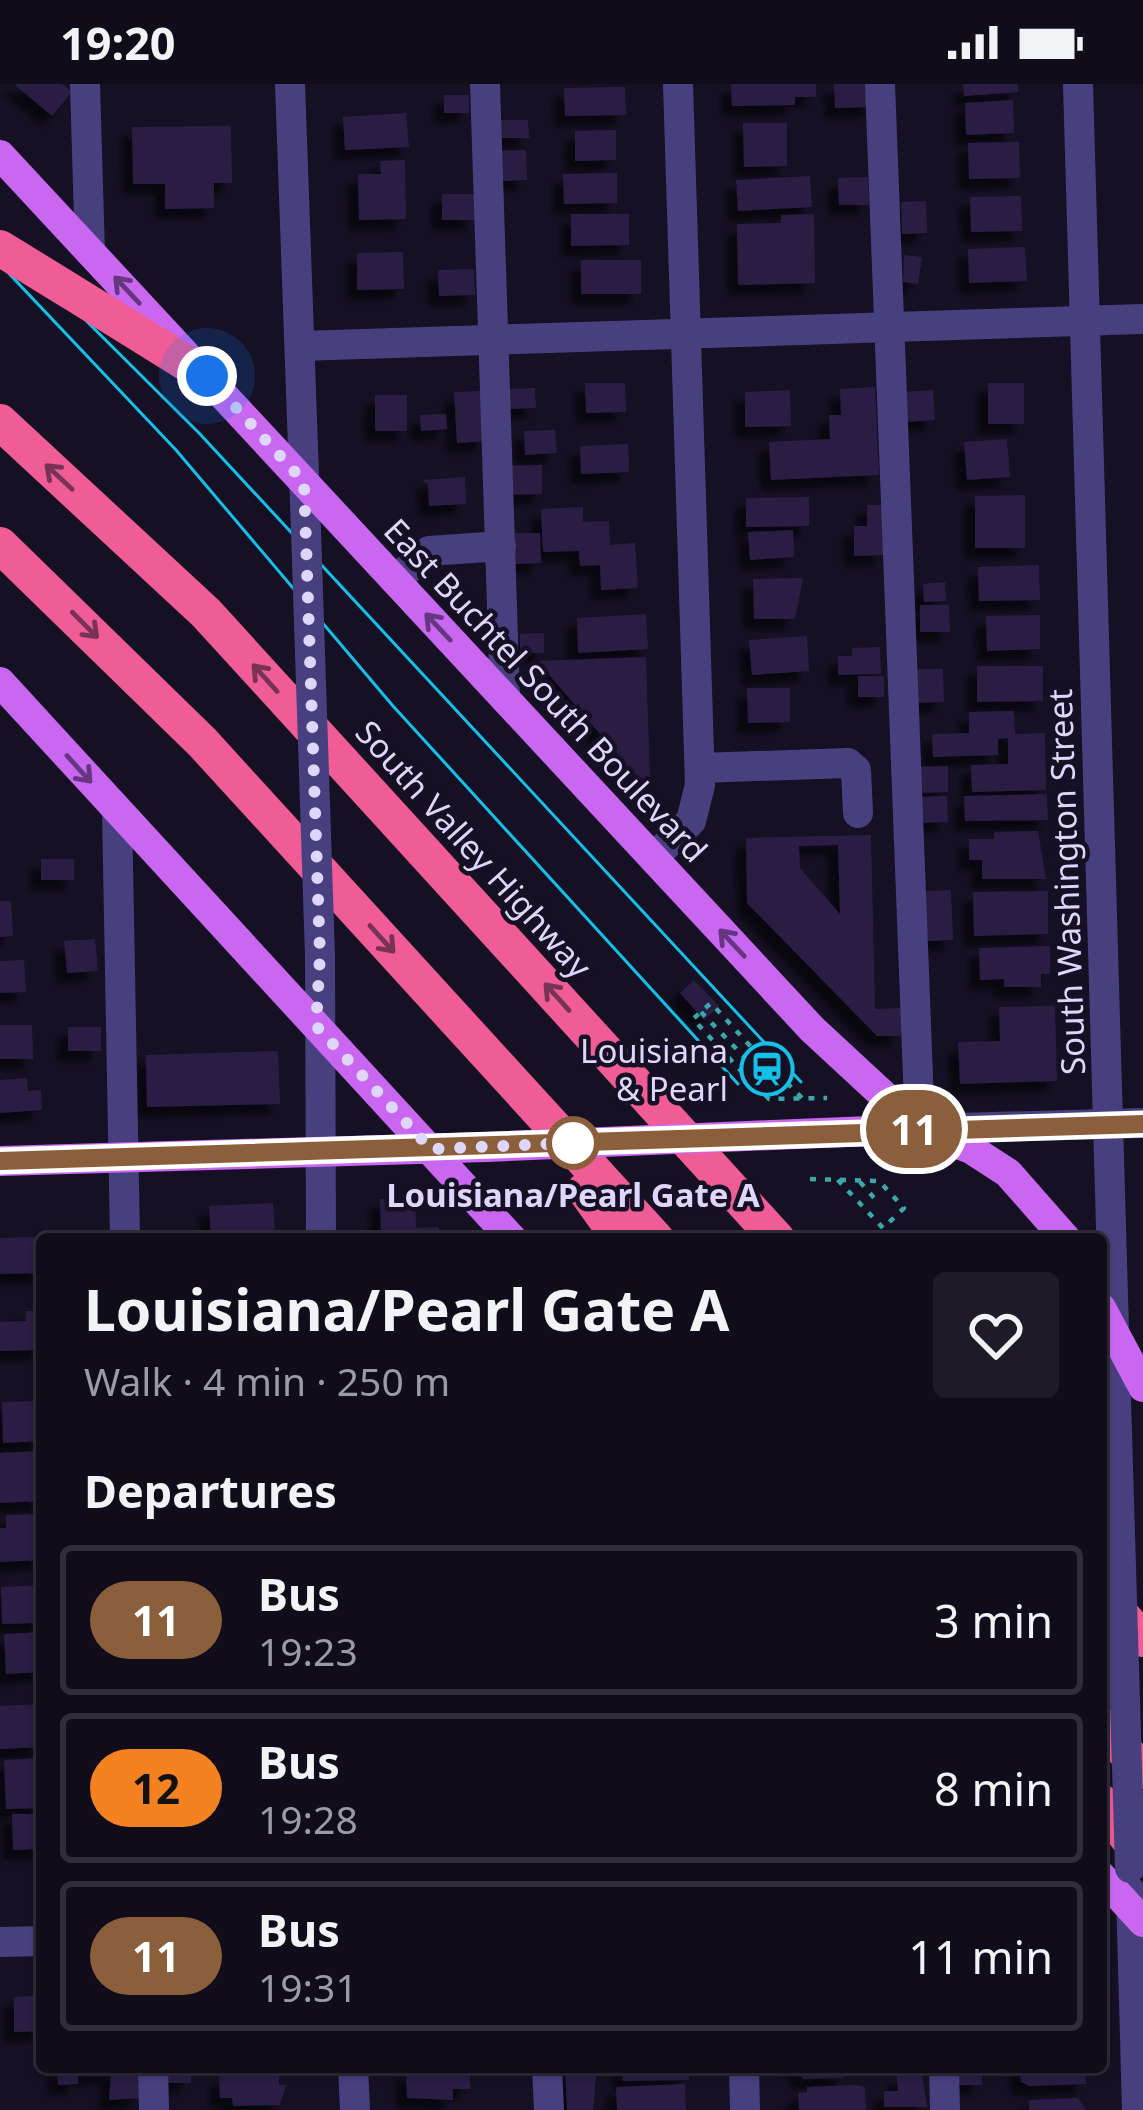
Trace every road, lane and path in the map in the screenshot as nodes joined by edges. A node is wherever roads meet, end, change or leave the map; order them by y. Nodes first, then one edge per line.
1 (85, 84) edge
2 (290, 84) edge
3 (485, 84) edge
4 (678, 84) edge
5 (880, 84) edge
6 (1078, 84) edge
7 (0, 155) edge
8 (0, 248) edge
9 (91, 252) junction
10 (1143, 319) edge
11 (1085, 321) junction
12 (889, 327) junction
13 (686, 333) junction
14 (495, 339) junction
15 (299, 346) junction
16 (207, 376) junction
17 (0, 422) edge
18 (304, 482) junction
19 (0, 545) edge
20 (501, 545) junction
21 (395, 580) junction
22 (0, 682) edge
23 (505, 699) junction
24 (700, 768) junction
25 (117, 811) junction
26 (858, 813) dead end
27 (653, 858) junction
28 (444, 1007) junction
29 (701, 1012) junction
30 (316, 1026) junction
31 (752, 1064) junction
32 (766, 1082) dead end
33 (786, 1083) junction
34 (754, 1084) junction
35 (783, 1099) junction
36 (802, 1099) junction
37 (827, 1099) dead end
38 (1110, 1124) junction
39 (1143, 1124) edge
40 (920, 1129) junction
41 (431, 1149) junction
42 (318, 1152) junction
43 (122, 1157) junction
44 (0, 1161) edge
45 (810, 1179) dead end
46 (837, 1179) junction
47 (858, 1180) junction
48 (876, 1201) dead end
49 (894, 1218) junction
50 (904, 1228) dead end
51 (125, 1233) edge
52 (321, 1233) edge
53 (507, 1233) edge
54 (615, 1233) edge
55 (651, 1233) edge
56 (772, 1233) edge
57 (1061, 1233) edge
58 (1107, 1322) edge
59 (1115, 1341) junction
60 (1130, 1394) edge
61 (1107, 1583) edge
62 (1107, 1600) edge
63 (1143, 1617) edge
64 (1143, 1639) edge
65 (1107, 1732) edge
66 (1143, 1771) edge
67 (1107, 1818) edge
68 (1125, 1868) edge
69 (1125, 1913) edge
70 (36, 1940) edge
71 (0, 1942) edge
72 (153, 2073) edge
73 (353, 2073) edge
74 (548, 2073) edge
75 (744, 2073) edge
76 (944, 2073) edge
77 (154, 2110) edge
78 (355, 2110) edge
79 (549, 2110) edge
80 (745, 2110) edge
81 (945, 2110) edge
82 (1137, 2110) edge

1 - 9 street
2 - 15 street
3 - 14 street
4 - 13 street
5 - 12 street
6 - 11 street, South Washington Street
7 - 9 main road, East Buchtel South Boulevard
8 - 16 highway, bridge
16 -> 9 main road, East Buchtel South Boulevard
10 - 11 street
11 - 12 street
11 - 38 street, South Washington Street
12 - 13 street
12 - 40 street
13 - 14 street
13 - 24 street
14 - 15 street
14 - 20 street
15 - 18 street
16 - 18 main road, East Buchtel South Boulevard
56 -> 17 highway, South Valley Highway
18 - 21 main road, East Buchtel South Boulevard
18 - 30 street, bridge
19 -> 28 highway
20 - 21 street
20 - 23 street
23 -> 21 main road, East Buchtel South Boulevard
22 -> 25 main road
23 - 27 main road, East Buchtel South Boulevard
24 - 26 street
24 - 27 street
25 - 30 main road
25 - 43 street
40 -> 27 main road, East Buchtel South Boulevard
28 - 54 highway
28 - 55 highway
29 - 31 path
29 - 33 path
29 - 34 path
30 - 41 main road
30 - 42 street
31 - 33 path, bridge
31 - 34 path, bridge
32 - 35 path
33 - 36 path
34 - 35 path
35 - 36 path
36 - 37 path
38 - 39 street
38 - 40 street
38 - 59 street, South Washington Street
40 - 41 main road, bridge
40 - 57 main road, East Buchtel South Boulevard
41 - 42 main road
41 - 53 main road
42 - 43 main road
42 - 52 street
43 - 44 main road
43 - 51 street
45 - 46 path
46 - 47 path
46 - 49 path
47 - 48 path
47 - 49 path
49 - 50 path
58 - 59 main road
59 - 60 street, South Washington Street
60 - 68 street, South Washington Street, bridge
61 - 63 highway
62 - 64 highway
65 - 66 highway
67 - 68 highway
68 - 69 street, South Washington Street
69 - 82 street, South Washington Street
70 - 71 street
72 - 77 street
73 - 78 street
74 - 79 street
75 - 80 street
76 - 81 street

